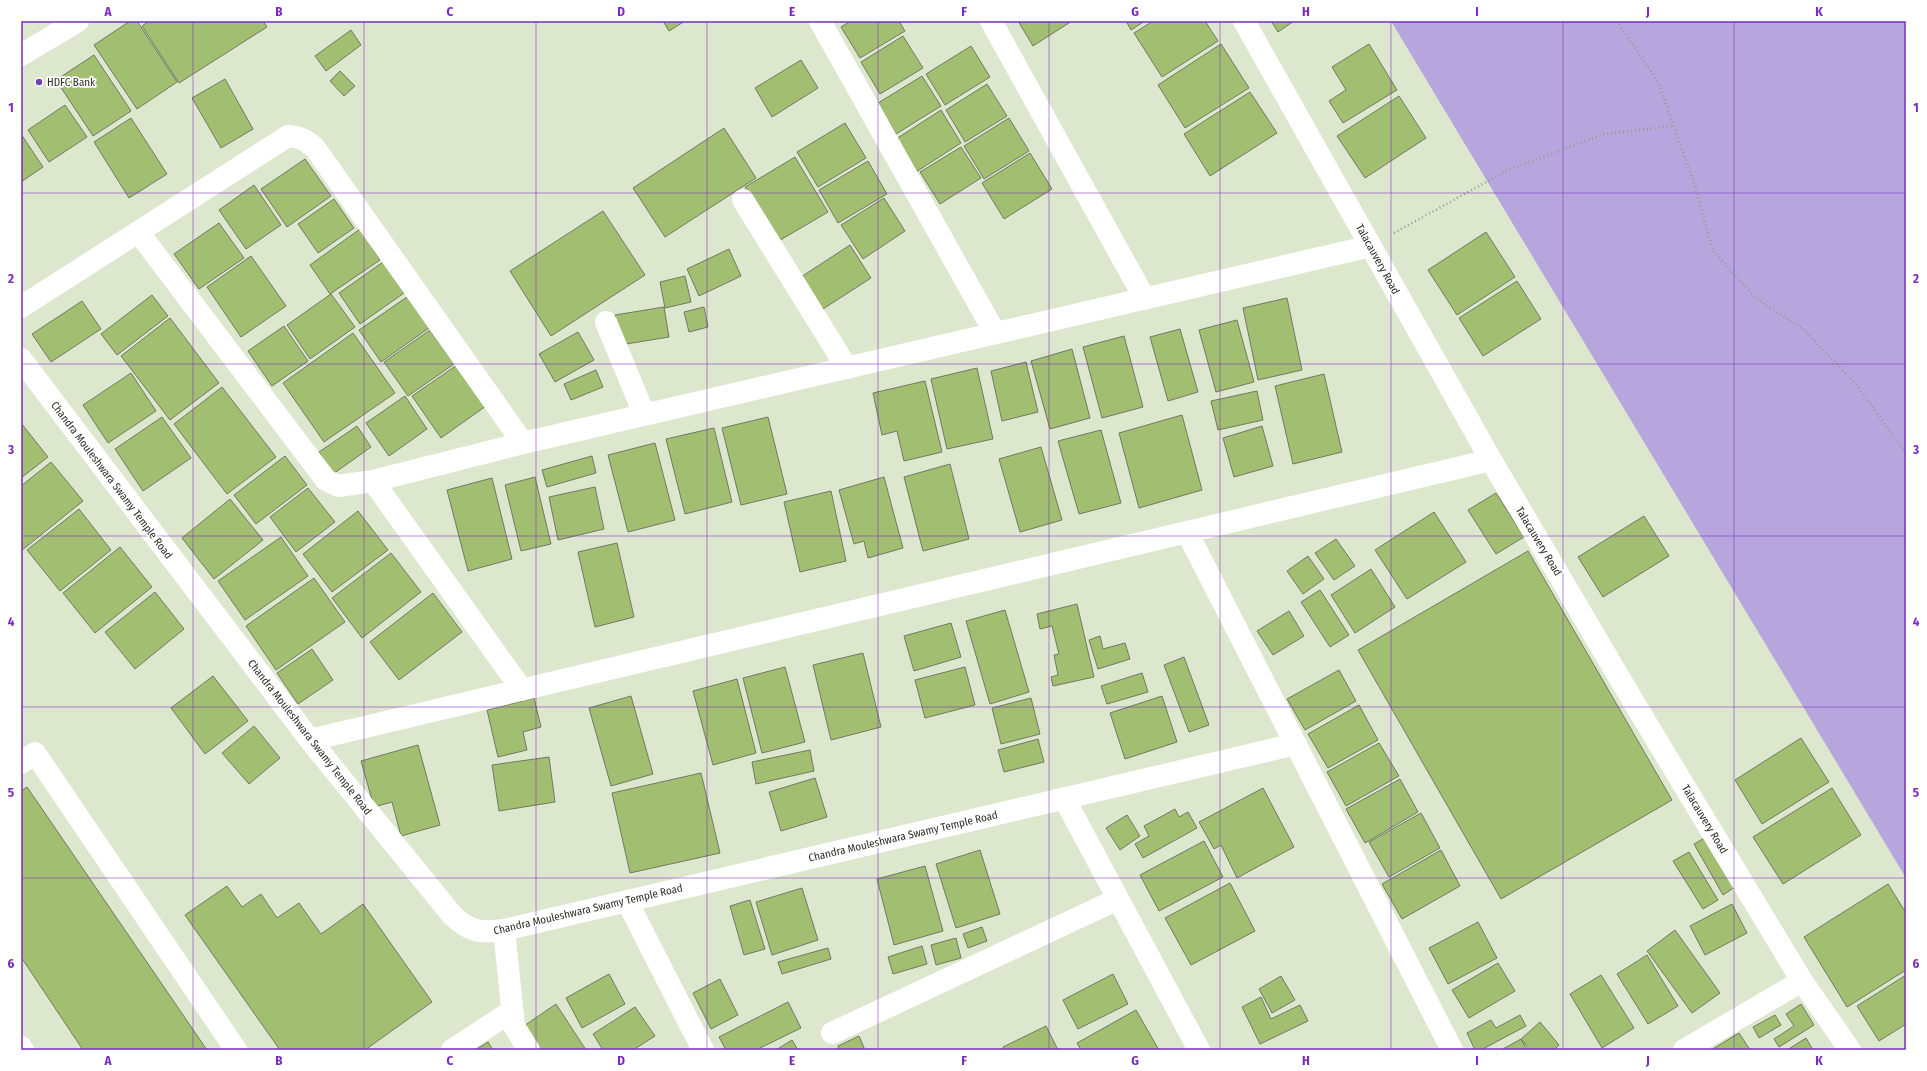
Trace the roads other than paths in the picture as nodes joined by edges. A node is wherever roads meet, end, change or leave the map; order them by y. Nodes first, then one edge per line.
1 (78, 21) edge
2 (820, 21) edge
3 (991, 21) edge
4 (1244, 21) edge
5 (21, 55) edge
6 (743, 200) dead end
7 (139, 232) junction
8 (1371, 246) junction
9 (1145, 299) junction
10 (21, 307) edge
11 (606, 322) dead end
12 (995, 333) junction
13 (21, 359) edge
14 (847, 368) junction
15 (644, 414) junction
16 (523, 443) junction
17 (1491, 460) junction
18 (373, 481) junction
19 (1187, 532) junction
20 (522, 690) junction
21 (310, 740) junction
22 (1296, 744) junction
23 (21, 763) edge
24 (1064, 798) junction
25 (1118, 899) junction
26 (627, 901) junction
27 (504, 930) junction
28 (1802, 981) junction
29 (512, 1011) junction
30 (832, 1033) dead end
31 (21, 1047) edge
32 (23, 1050) edge
33 (236, 1050) edge
34 (452, 1050) edge
35 (529, 1050) edge
36 (703, 1050) edge
37 (1198, 1050) edge
38 (1452, 1050) edge
39 (1684, 1050) edge
40 (1850, 1050) edge

1 - 5 street
2 - 12 street
3 - 9 street
4 - 8 street, Talacauvery Road
6 - 14 street
7 - 10 street
7 - 16 street
7 - 18 street
8 - 9 street
8 - 17 street, Talacauvery Road
9 - 12 street
11 - 15 street
12 - 14 street
13 - 21 street, Chandra Mouleshwara Swamy Temple Road
14 - 15 street
15 - 16 street
16 - 18 street
17 - 19 street
17 - 28 street, Talacauvery Road
18 - 20 street
19 - 20 street
19 - 22 street
20 - 21 street
21 - 27 street, Chandra Mouleshwara Swamy Temple Road
22 - 24 street, Chandra Mouleshwara Swamy Temple Road
22 - 38 street
23 - 33 street
24 - 25 street
24 - 26 street, Chandra Mouleshwara Swamy Temple Road
25 - 30 street
25 - 37 street
26 - 27 street, Chandra Mouleshwara Swamy Temple Road
26 - 36 street
27 - 29 street
28 - 39 street
28 - 40 street, Talacauvery Road
29 - 34 street
29 - 35 street
31 - 32 street

